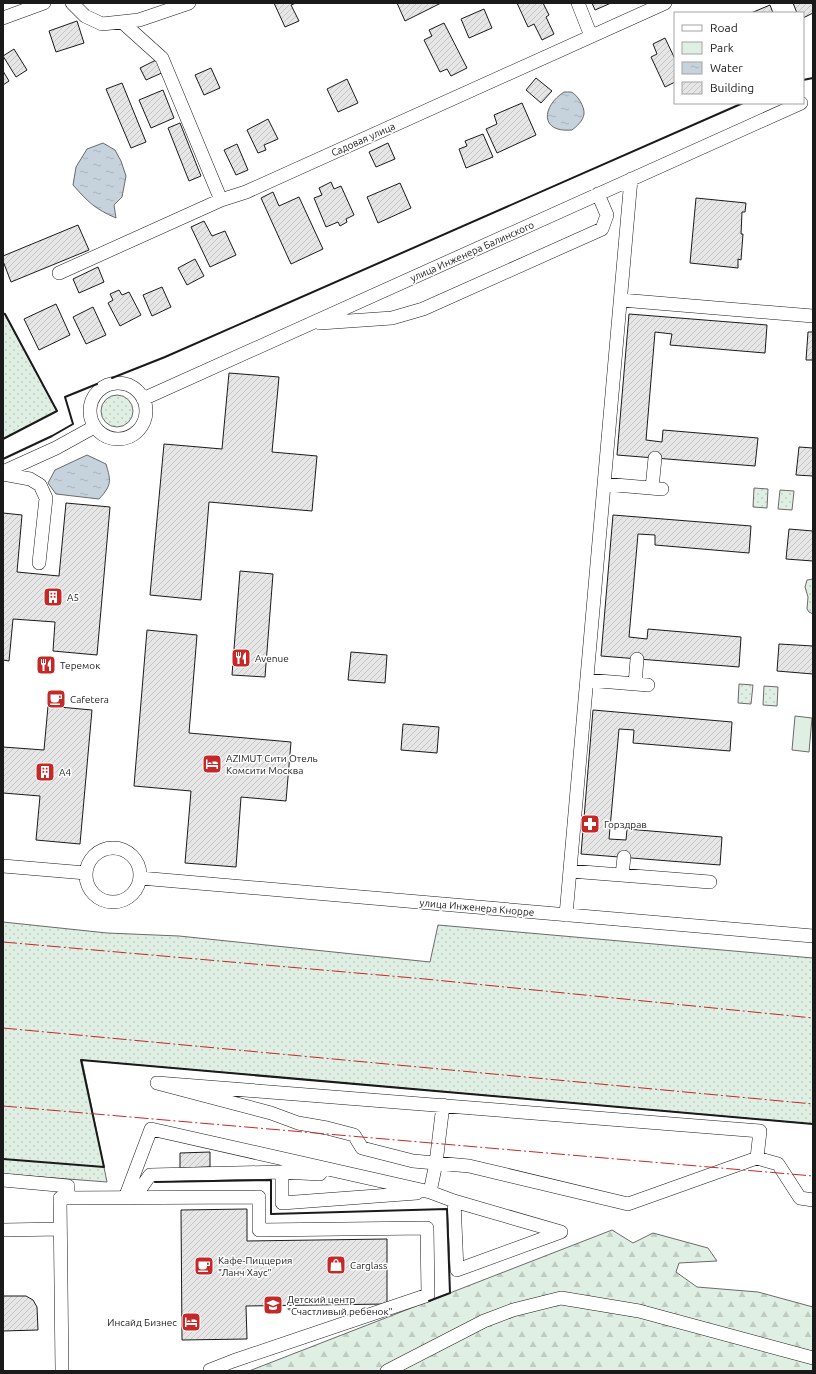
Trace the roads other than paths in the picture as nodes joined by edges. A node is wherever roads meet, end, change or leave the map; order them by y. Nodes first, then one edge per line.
1 (44, 3) edge
2 (72, 3) edge
3 (189, 3) edge
4 (578, 3) edge
5 (666, 3) edge
6 (3, 18) edge
7 (122, 22) junction
8 (592, 36) junction
9 (800, 104) edge
10 (631, 179) junction
11 (598, 194) junction
12 (221, 200) junction
13 (59, 273) dead end
14 (620, 300) junction
15 (813, 316) edge
16 (311, 324) junction
17 (143, 399) junction
18 (94, 427) junction
19 (655, 458) dead end
20 (3, 473) edge
21 (604, 484) junction
22 (39, 563) dead end
23 (637, 659) dead end
24 (587, 680) junction
25 (624, 857) dead end
26 (3, 866) edge
27 (570, 870) junction
28 (86, 873) junction
29 (622, 875) junction
30 (140, 878) junction
31 (710, 882) dead end
32 (566, 915) junction
33 (813, 936) edge
34 (443, 1106) junction
35 (757, 1158) junction
36 (436, 1163) junction
37 (282, 1172) junction
38 (355, 1176) junction
39 (3, 1180) edge
40 (430, 1192) junction
41 (68, 1198) junction
42 (130, 1198) junction
43 (813, 1200) edge
44 (454, 1201) junction
45 (60, 1228) junction
46 (3, 1230) edge
47 (813, 1358) edge
48 (62, 1371) edge
49 (210, 1371) edge
50 (387, 1371) edge

1 - 6 street
2 - 7 street
3 - 7 street
4 - 8 street
5 - 8 street, Садовая улица
7 - 12 street
8 - 12 street, Садовая улица
9 - 10 street, улица Инженера Балинского
10 - 11 street, улица Инженера Балинского
10 - 14 street
11 - 16 street, улица Инженера Балинского
11 - 16 street
12 - 13 street, Садовая улица
14 - 15 street
14 - 21 street
16 - 17 street, улица Инженера Балинского
17 - 18 street
17 - 18 street
18 - 20 street
19 - 21 street
20 - 22 street
21 - 24 street
23 - 24 street
24 - 27 street
25 - 29 street
26 - 28 street
27 - 29 street
27 - 32 street
28 - 30 street
28 - 30 street
29 - 31 street
30 - 32 street, улица Инженера Кнорре
32 - 33 street, улица Инженера Кнорре
34 - 35 street
34 - 36 street
34 - 36 street
35 - 36 street
35 - 43 street
36 - 40 street
37 - 38 street
37 - 40 street
37 - 42 street
38 - 40 street
38 - 42 street
39 - 41 street
40 - 44 street
41 - 42 street
41 - 45 street
42 - 49 street
44 - 44 street
45 - 46 street
45 - 48 street
47 - 50 street

